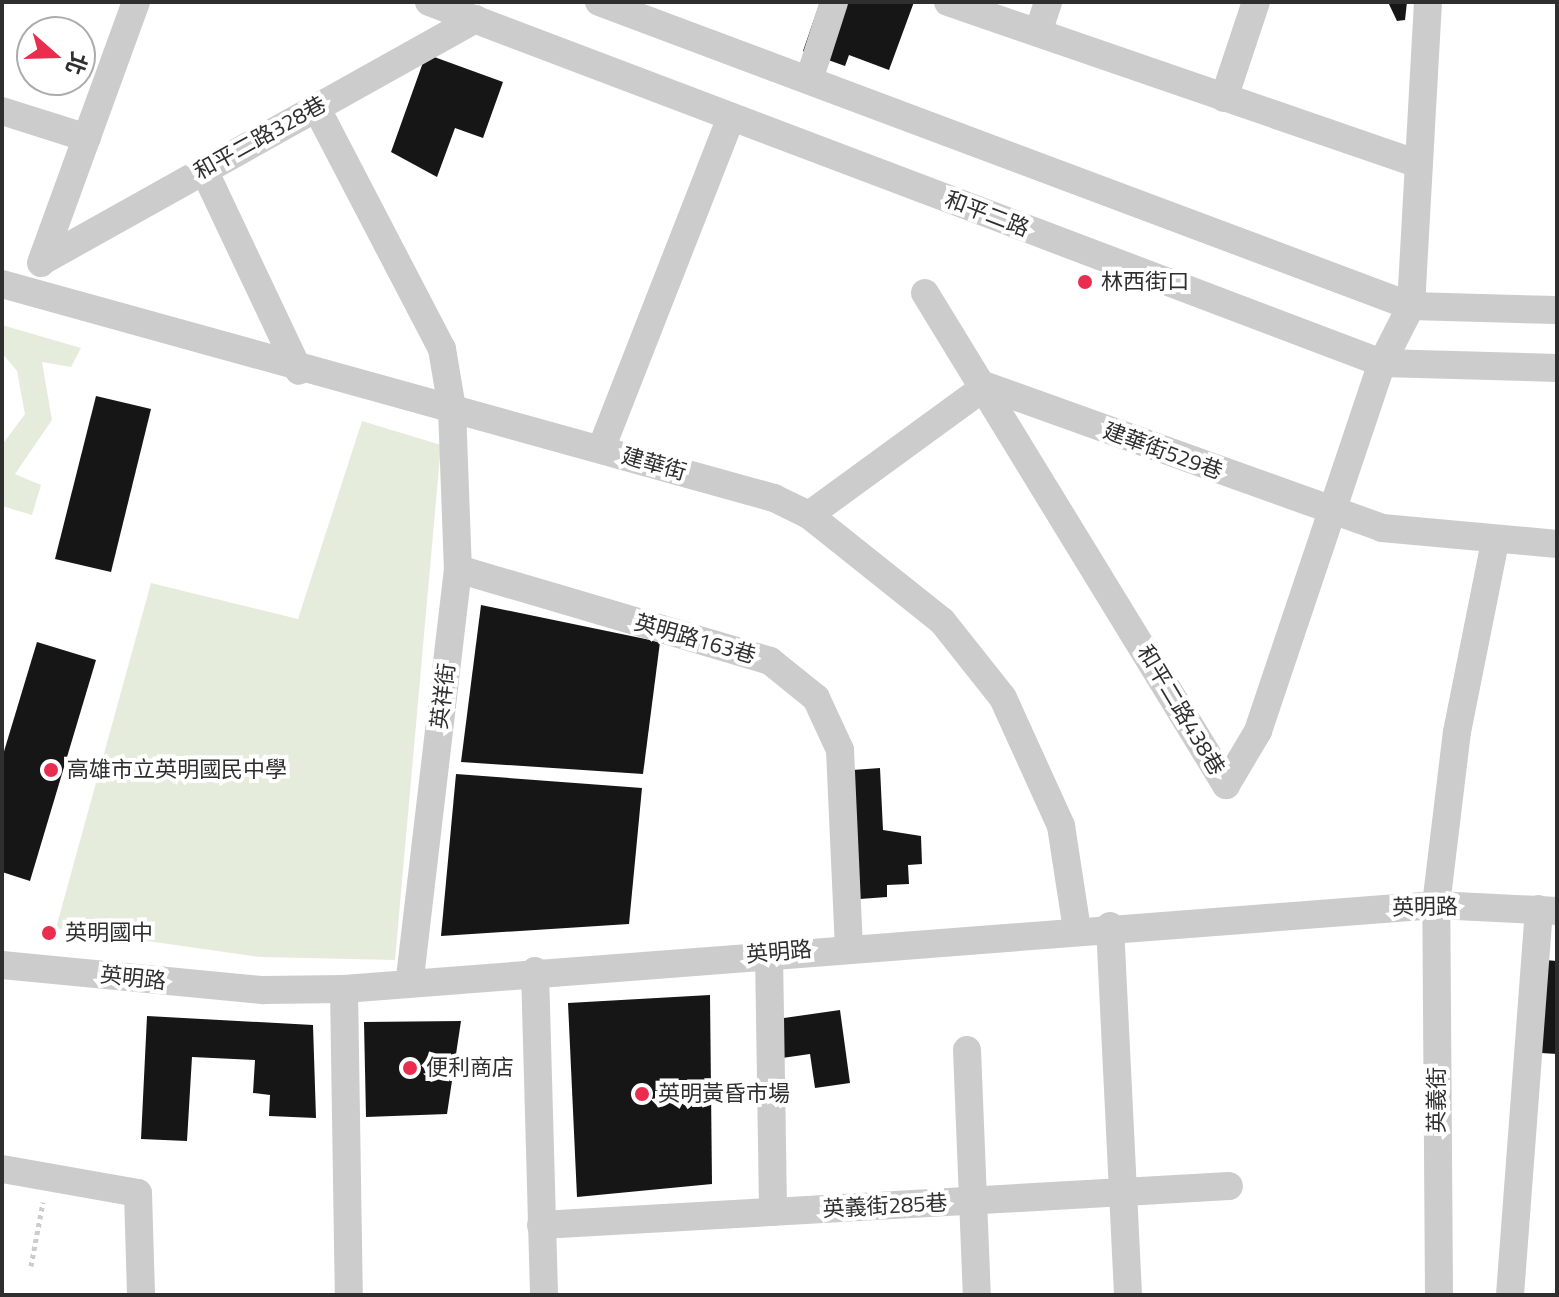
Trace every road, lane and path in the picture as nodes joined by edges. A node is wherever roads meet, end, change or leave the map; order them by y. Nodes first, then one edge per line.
1 (136, 2) edge
2 (429, 2) edge
3 (599, 2) edge
4 (834, 2) edge
5 (948, 2) edge
6 (1048, 2) edge
7 (1256, 2) edge
8 (1428, 2) edge
9 (475, 19) junction
10 (1038, 33) junction
11 (809, 80) junction
12 (1224, 98) junction
13 (316, 107) junction
14 (2, 111) edge
15 (731, 118) junction
16 (87, 138) junction
17 (1419, 164) junction
18 (204, 170) junction
19 (46, 259) junction
20 (7, 286) edge
21 (925, 293) dead end
22 (1411, 306) junction
23 (1557, 310) edge
24 (1382, 363) junction
25 (1557, 368) edge
26 (299, 371) junction
27 (986, 386) junction
28 (452, 408) junction
29 (601, 449) junction
30 (1331, 513) junction
31 (809, 515) junction
32 (1495, 542) junction
33 (1557, 544) edge
34 (458, 569) junction
35 (1436, 905) junction
36 (1548, 910) edge
37 (1110, 926) junction
38 (1077, 929) junction
39 (849, 946) junction
40 (769, 953) junction
41 (2, 965) edge
42 (535, 971) junction
43 (409, 983) junction
44 (344, 989) junction
45 (967, 1050) dead end
46 (2, 1169) edge
47 (47, 1177) junction
48 (1229, 1186) dead end
49 (1123, 1192) junction
50 (973, 1201) junction
51 (773, 1212) junction
52 (541, 1225) junction
53 (31, 1266) dead end
54 (141, 1295) edge
55 (349, 1295) edge
56 (544, 1295) edge
57 (977, 1295) edge
58 (1128, 1295) edge
59 (1439, 1295) edge
60 (1510, 1295) edge

1 - 16 street
2 - 9 street, 和平二路
3 - 11 street
4 - 11 street
5 - 10 street
6 - 10 street
7 - 12 street
8 - 17 street
9 - 13 street, 和平二路328巷
9 - 15 street, 和平二路
10 - 12 street
11 - 22 street
12 - 17 street
13 - 18 street, 和平二路328巷
13 - 28 street, 英祥街
14 - 16 street
15 - 24 street, 和平二路
15 - 29 street
16 - 19 street
17 - 22 street
18 - 19 street, 和平二路328巷
18 - 26 street
19 - 20 street, 和平二路328巷
20 - 26 street, 建華街
21 - 27 street, 和平二路438巷
22 - 23 street
22 - 24 street, 和平二路438巷
24 - 25 street, 和平二路
24 - 30 street, 和平二路438巷
26 - 28 street, 建華街
27 - 30 street, 建華街529巷
27 - 30 street, 和平二路438巷
27 - 31 street
28 - 29 street, 建華街
28 - 34 street, 英祥街
29 - 31 street, 建華街
30 - 32 street, 建華街529巷
31 - 38 street, 建華街
32 - 33 street, 建華街529巷
32 - 35 street, 英義街
34 - 39 street, 英明路163巷
34 - 43 street, 英祥街
35 - 36 street, 英明路
35 - 37 street, 英明路
35 - 59 street, 英義街
36 - 60 street
37 - 38 street, 英明路
37 - 49 street
38 - 39 street, 英明路
39 - 40 street, 英明路
40 - 42 street, 英明路
40 - 51 street
41 - 44 street, 英明路
42 - 43 street, 英明路
42 - 52 street
43 - 44 street, 英明路
44 - 55 street
45 - 50 street
46 - 47 street
47 - 53 path
47 - 54 street
48 - 49 street, 英義街285巷
49 - 50 street, 英義街285巷
49 - 58 street
50 - 51 street, 英義街285巷
50 - 57 street
51 - 52 street, 英義街285巷
52 - 56 street

